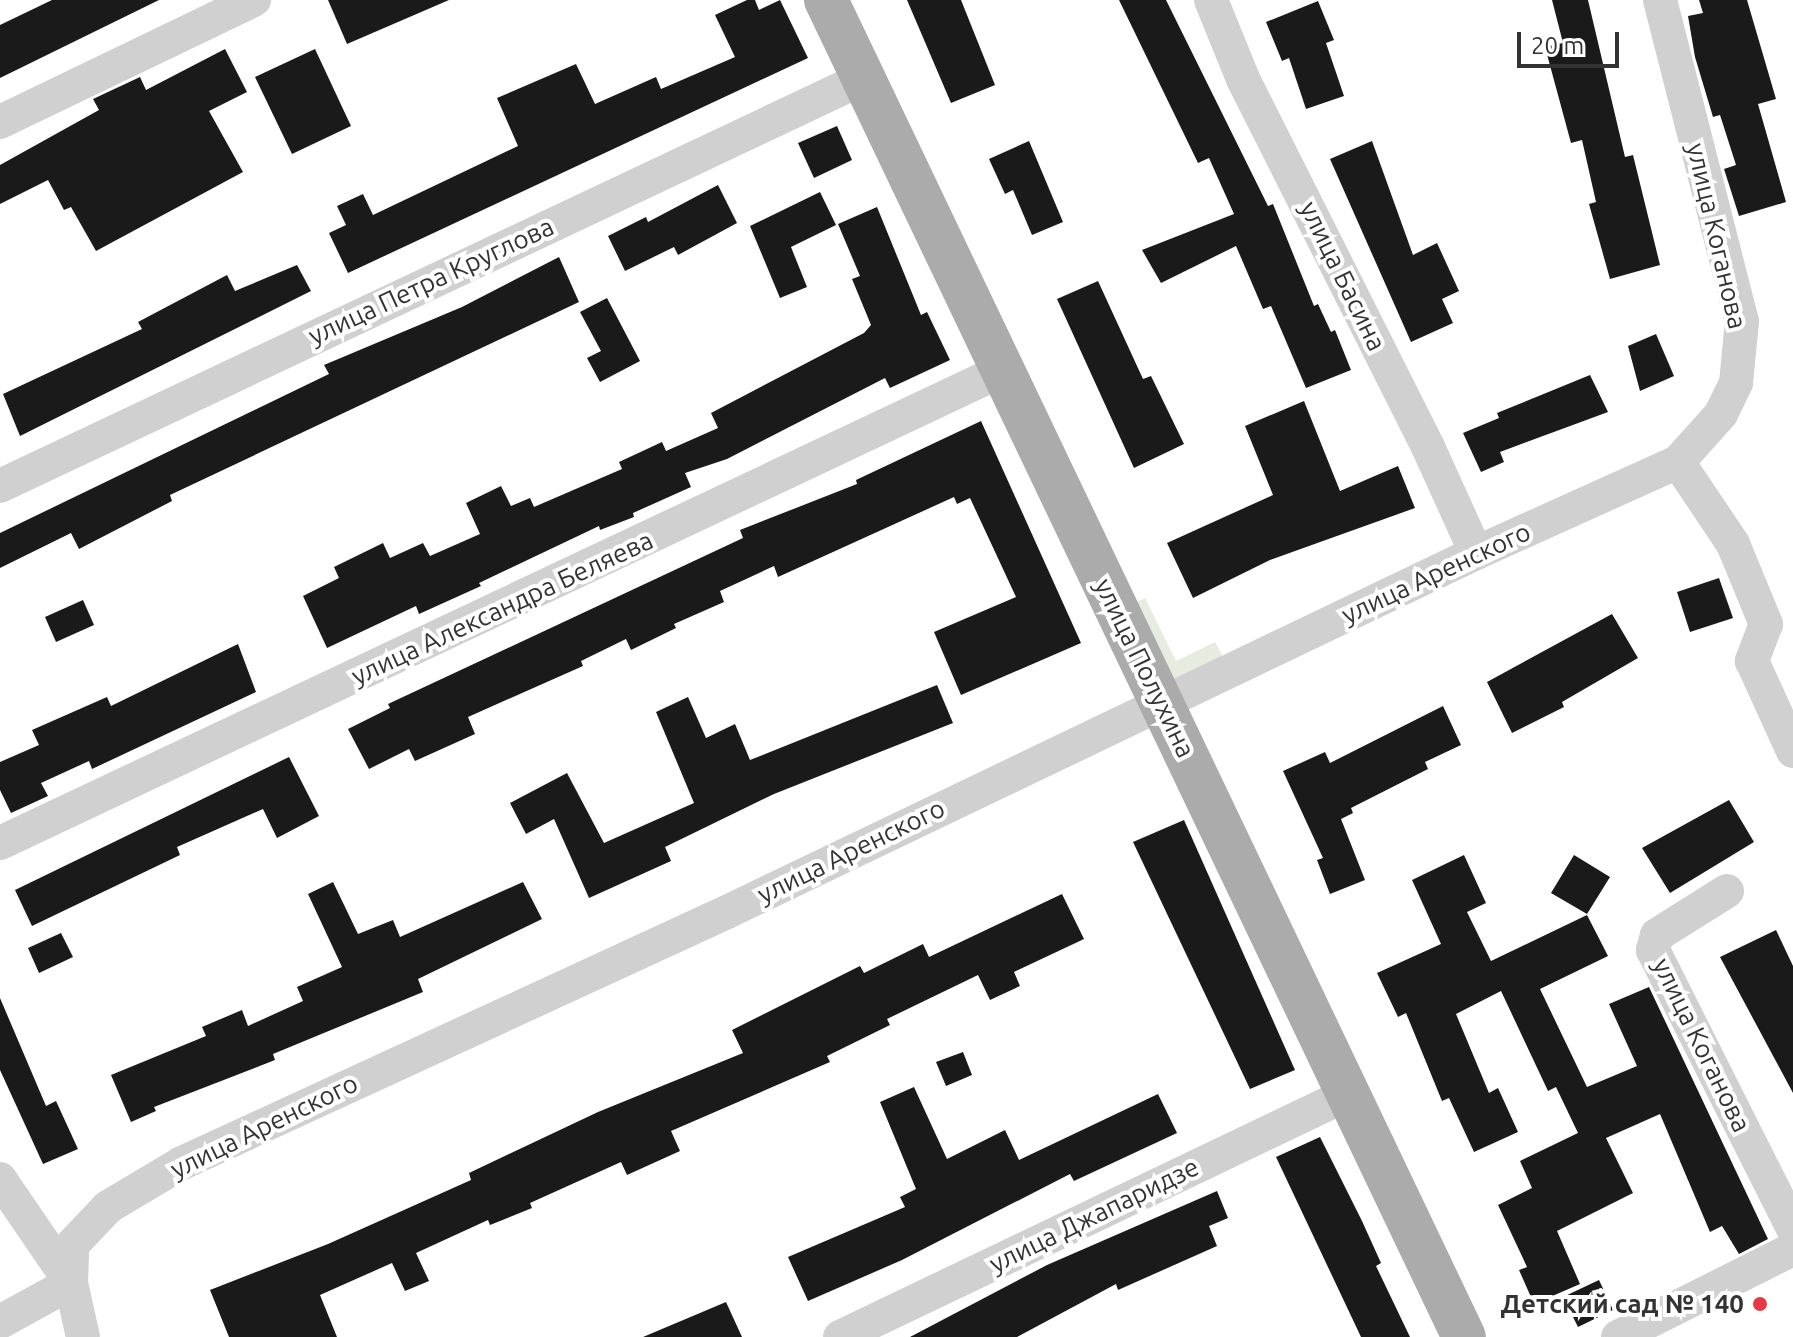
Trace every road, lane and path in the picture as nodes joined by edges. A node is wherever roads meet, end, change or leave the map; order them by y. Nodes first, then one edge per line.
1 (254, 0) edge
2 (826, 0) edge
3 (1211, 0) edge
4 (1660, 0) edge
5 (864, 78) junction
6 (0, 122) edge
7 (1003, 370) junction
8 (1678, 462) junction
9 (0, 486) edge
10 (1476, 553) junction
11 (1780, 627) edge
12 (1162, 704) junction
13 (1793, 751) edge
14 (0, 843) edge
15 (1727, 891) dead end
16 (1348, 1094) junction
17 (0, 1179) edge
18 (1793, 1228) edge
19 (1793, 1249) edge
20 (71, 1283) junction
21 (0, 1322) edge
22 (83, 1337) edge
23 (840, 1337) edge
24 (1464, 1337) edge
25 (1618, 1337) edge

1 - 6 street
2 - 5 main road, улица Полухина
3 - 10 street, улица Басина
4 - 8 street, улица Коганова
5 - 7 main road, улица Полухина
5 - 9 street, улица Петра Круглова
7 - 12 main road, улица Полухина
7 - 14 street, улица Александра Беляева
8 - 10 street, улица Аренского
8 - 11 street
10 - 12 street, улица Аренского
11 - 13 street
12 - 16 main road, улица Полухина
12 - 20 street, улица Аренского
15 - 18 street, улица Коганова
16 - 23 street, улица Джапаридзе
16 - 24 main road, улица Полухина
17 - 20 street
19 - 25 street
20 - 21 street
20 - 22 street

